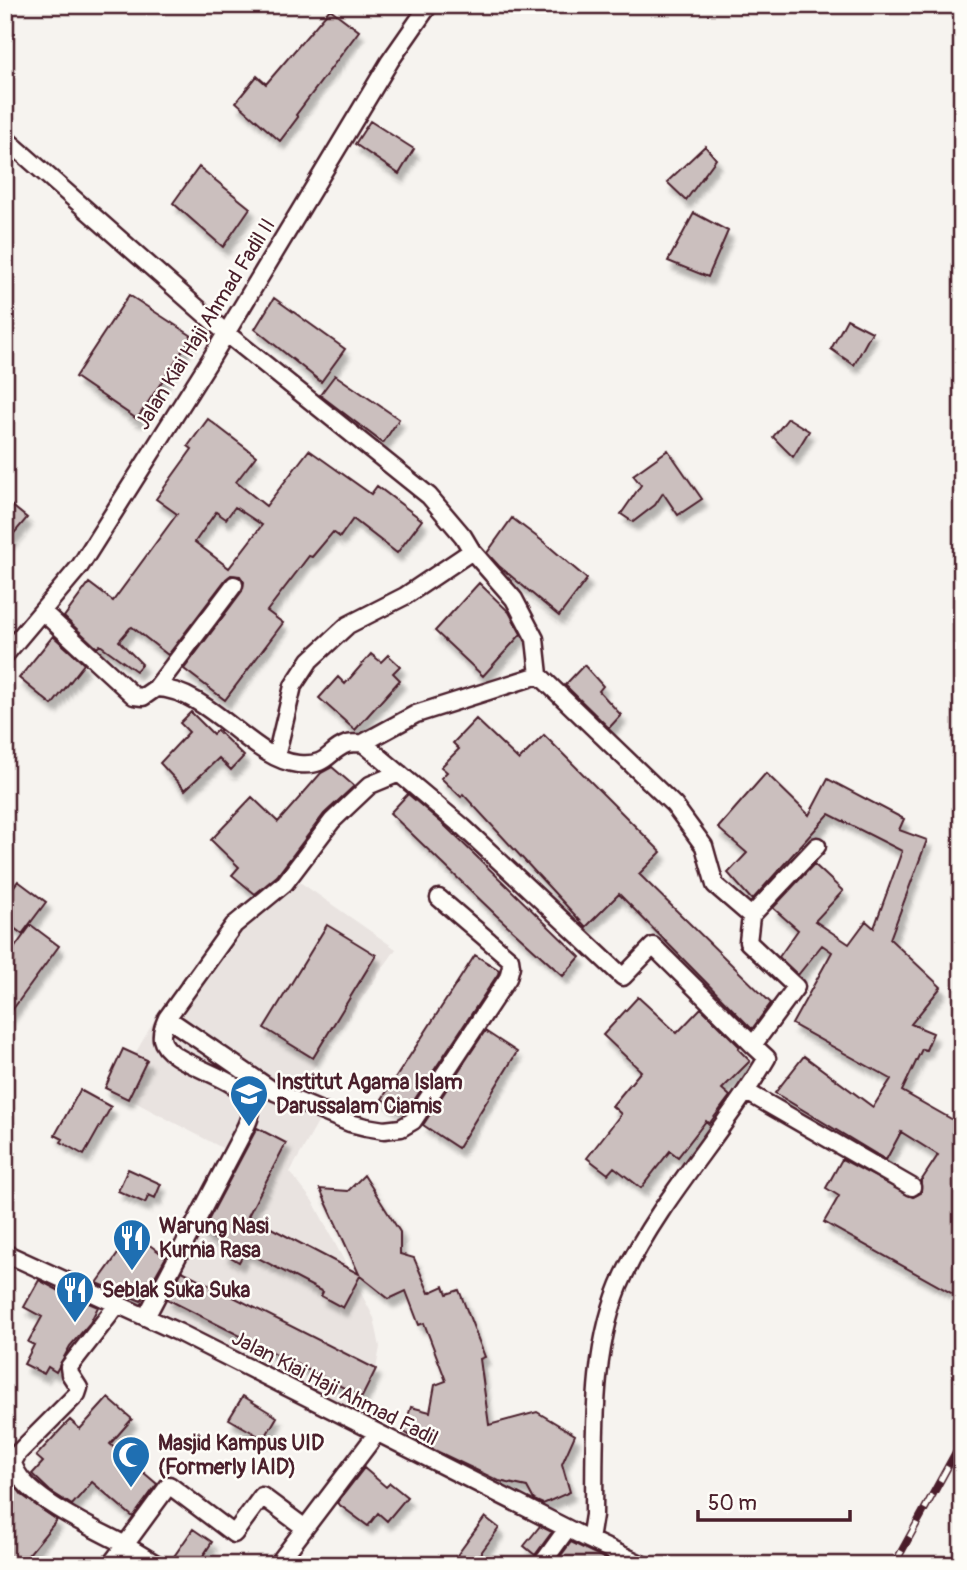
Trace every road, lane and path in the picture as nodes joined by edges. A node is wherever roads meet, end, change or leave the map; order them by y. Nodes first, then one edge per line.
1 (429, 5) edge
2 (5, 138) edge
3 (226, 332) junction
4 (472, 551) junction
5 (234, 585) dead end
6 (43, 612) junction
7 (5, 655) edge
8 (539, 675) junction
9 (156, 688) junction
10 (363, 743) junction
11 (276, 757) junction
12 (399, 774) junction
13 (817, 846) dead end
14 (439, 898) dead end
15 (751, 916) junction
16 (167, 1018) junction
17 (753, 1045) junction
18 (747, 1093) junction
19 (912, 1187) dead end
20 (5, 1253) edge
21 (118, 1304) junction
22 (146, 1317) junction
23 (377, 1433) junction
24 (304, 1528) junction
25 (567, 1529) junction
26 (590, 1540) junction
27 (125, 1545) junction
28 (110, 1565) edge
29 (158, 1565) edge
30 (277, 1565) edge
31 (541, 1565) edge
32 (643, 1565) edge

1 - 3 street, Jalan Kiai Haji Ahmad Fadil II
2 - 3 street
3 - 4 street
3 - 6 street, Jalan Kiai Haji Ahmad Fadil II
4 - 8 street
4 - 11 street
5 - 9 street
6 - 7 street, Jalan Kiai Haji Ahmad Fadil II
6 - 9 street
8 - 10 street
8 - 15 street
9 - 11 street
10 - 11 street
10 - 12 street
12 - 16 street
12 - 17 street
13 - 15 street
14 - 16 street
15 - 17 street
16 - 22 street
17 - 18 street
18 - 19 street
18 - 26 street
20 - 21 street, Jalan Kiai Haji Ahmad Fadil
21 - 22 street, Jalan Kiai Haji Ahmad Fadil
21 - 27 street
22 - 23 street, Jalan Kiai Haji Ahmad Fadil
23 - 24 street
23 - 25 street, Jalan Kiai Haji Ahmad Fadil
24 - 27 street
24 - 30 street
25 - 26 street, Jalan Kiai Haji Ahmad Fadil
25 - 31 street
26 - 32 street, Jalan Kiai Haji Ahmad Fadil
27 - 28 street
27 - 29 street

